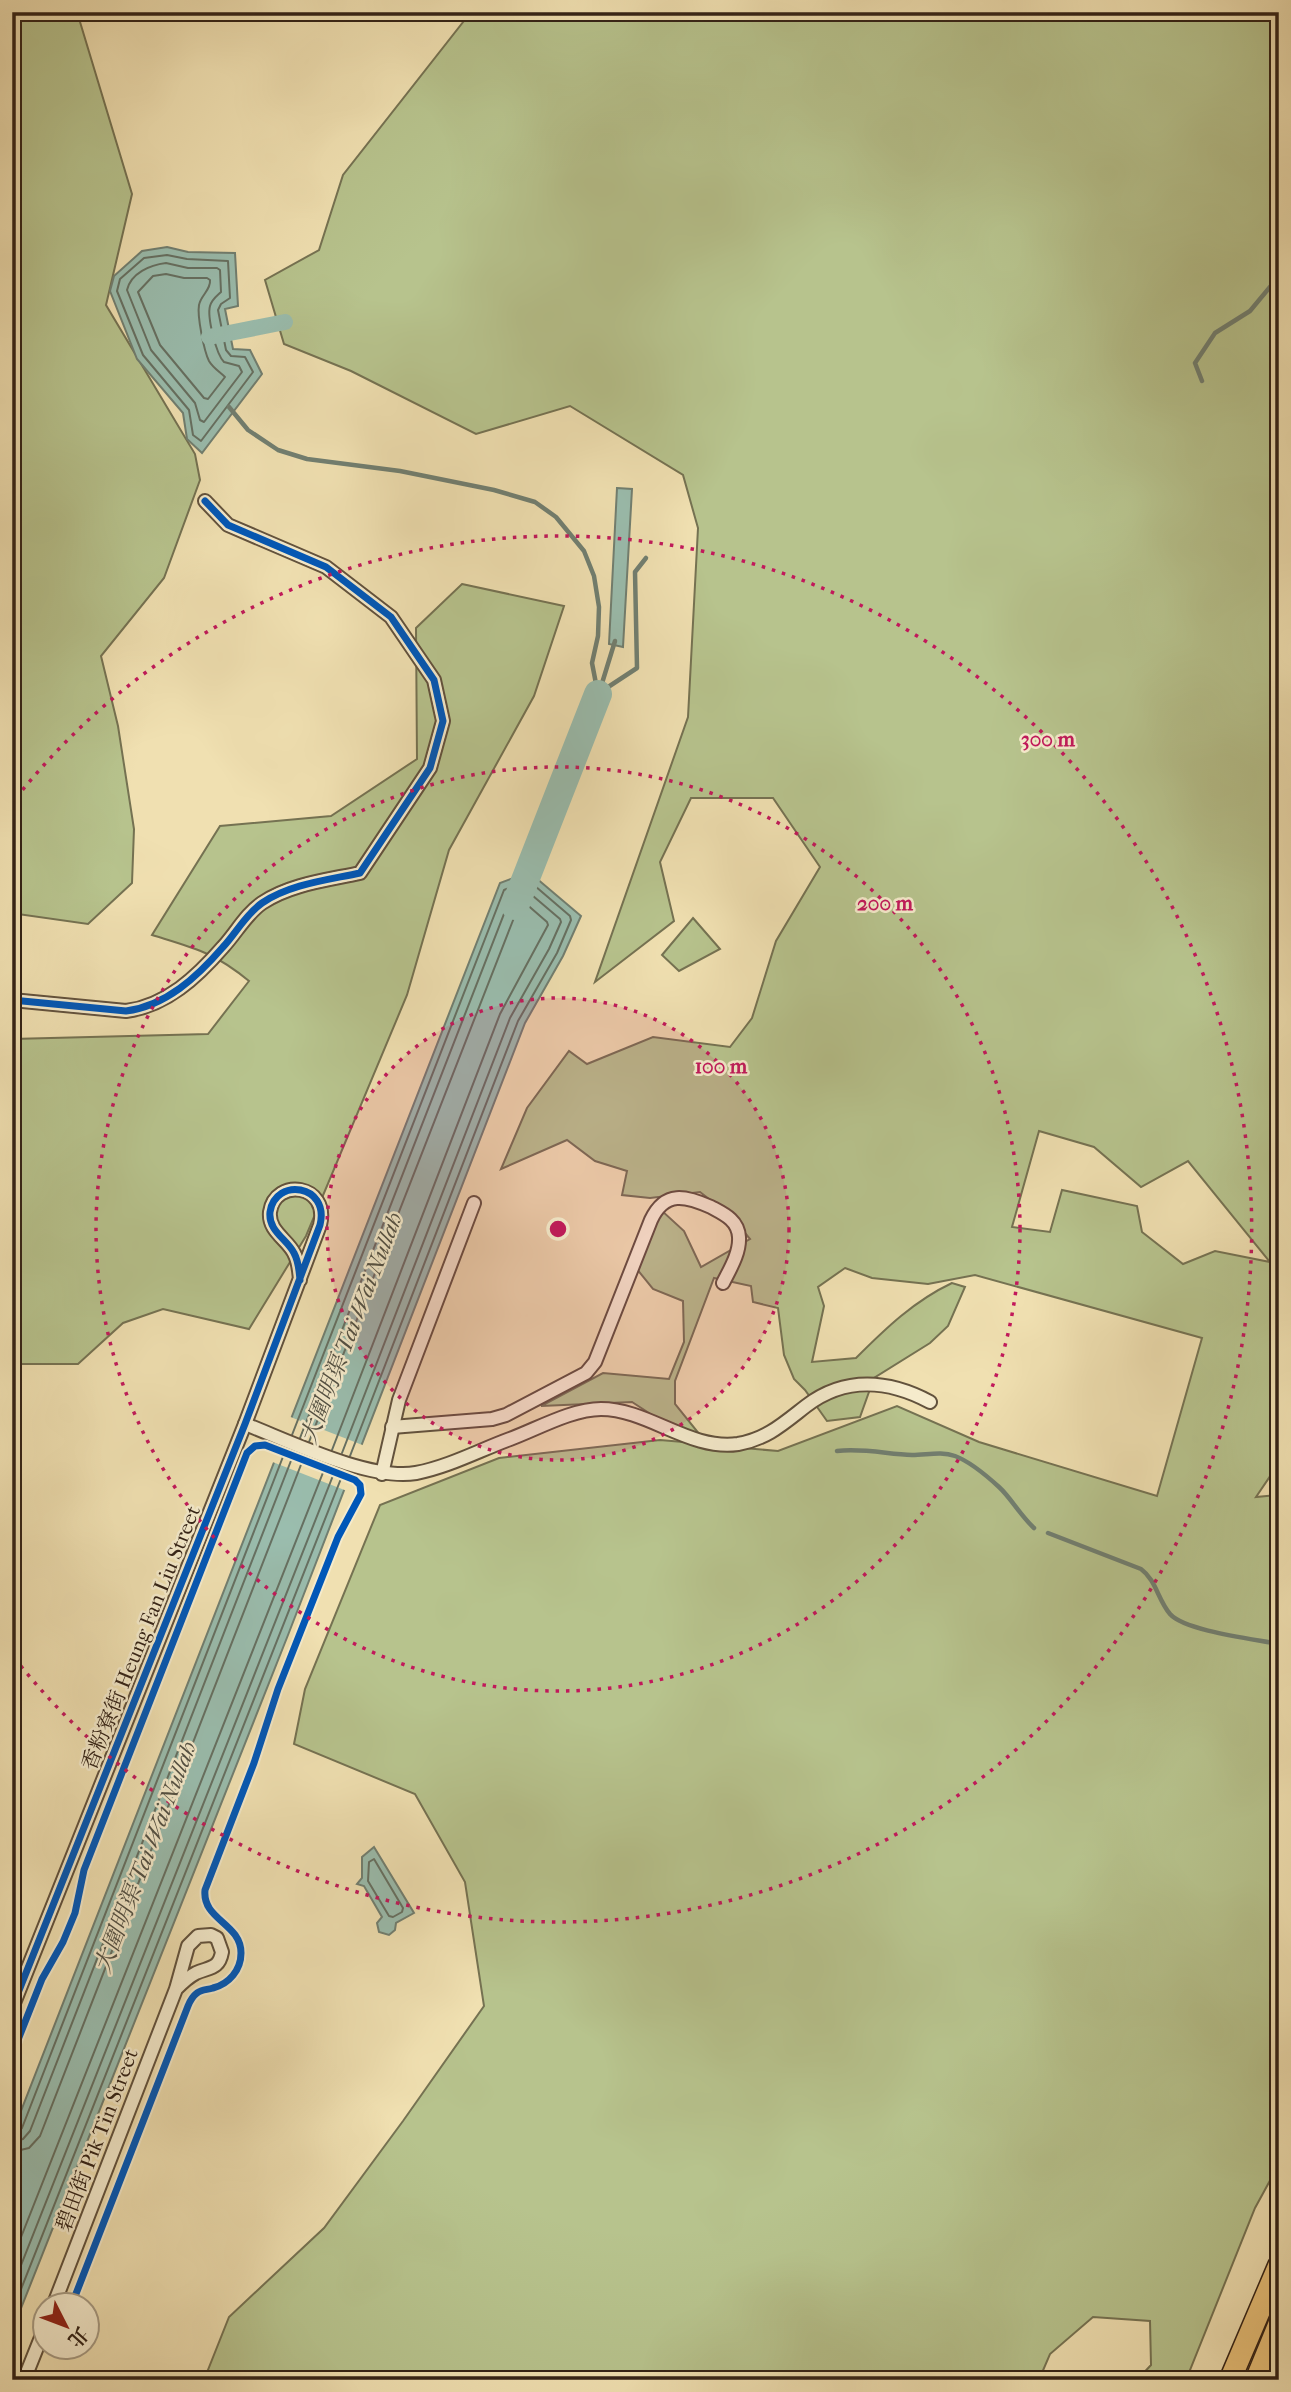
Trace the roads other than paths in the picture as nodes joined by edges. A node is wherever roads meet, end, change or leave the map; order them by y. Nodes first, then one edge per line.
1 (205, 501) dead end
2 (12, 1000) edge
3 (474, 1203) dead end
4 (300, 1280) junction
5 (723, 1283) dead end
6 (930, 1402) dead end
7 (245, 1424) junction
8 (392, 1427) junction
9 (382, 1474) junction
10 (176, 1989) junction
11 (13, 2005) edge
12 (1279, 2266) edge
13 (60, 2290) edge
14 (1279, 2324) edge
15 (32, 2360) edge
16 (24, 2380) edge
17 (1230, 2380) edge
18 (1256, 2380) edge

1 - 2 street
3 - 8 street
4 - 4 street, 香粉寮街 Heung Fan Liu Street
4 - 7 street, 香粉寮街 Heung Fan Liu Street
5 - 8 street
6 - 9 street
7 - 9 street
7 - 11 street, 香粉寮街 Heung Fan Liu Street
8 - 9 street
10 - 10 street, 碧田街 Pik Tin Street
10 - 13 street, 碧田街 Pik Tin Street
12 - 17 highway
14 - 18 highway
15 - 16 street

